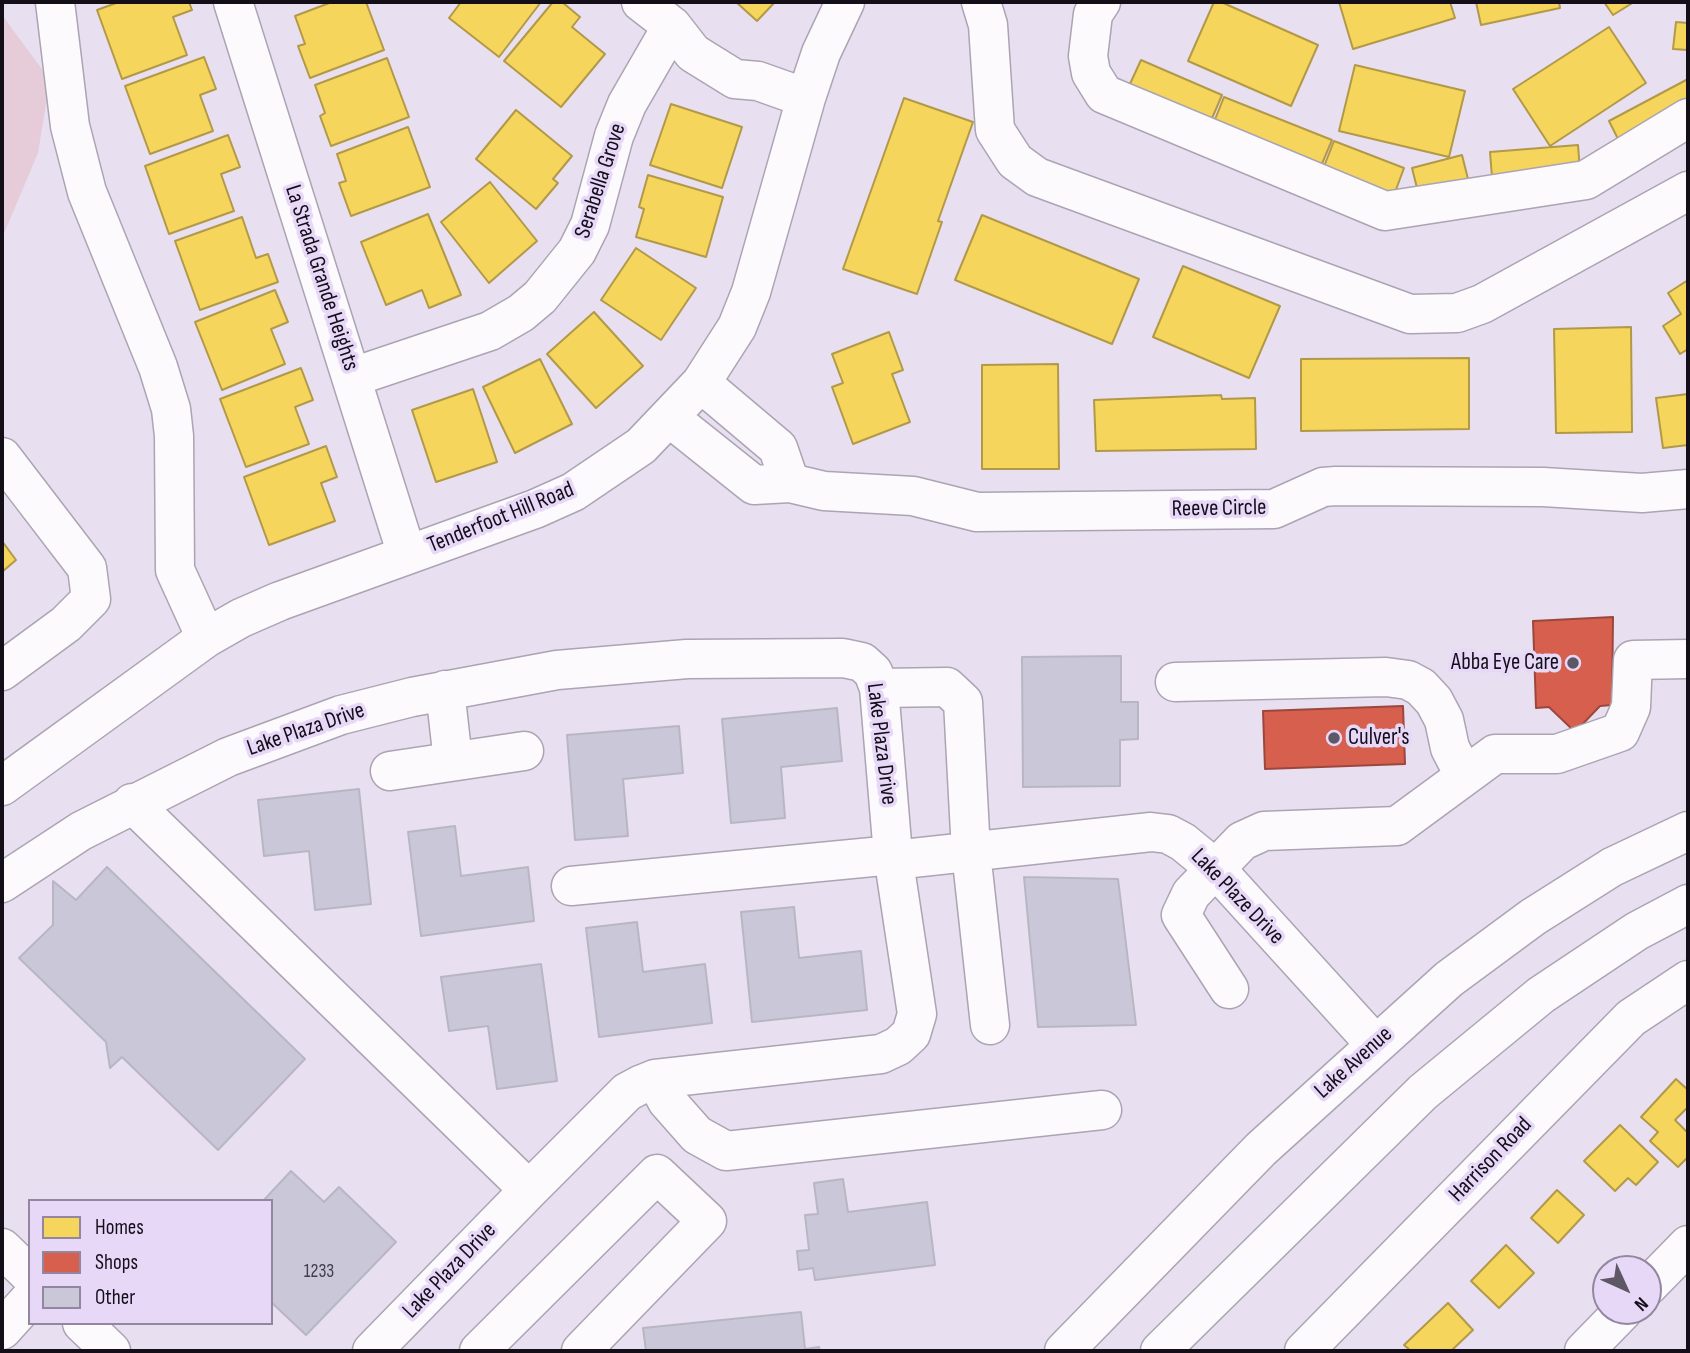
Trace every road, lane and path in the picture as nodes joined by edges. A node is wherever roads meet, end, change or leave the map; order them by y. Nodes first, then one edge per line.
1 (55, 2) edge
2 (233, 2) edge
3 (641, 2) edge
4 (845, 2) edge
5 (981, 2) edge
6 (1101, 2) edge
7 (672, 26) junction
8 (806, 98) junction
9 (1688, 118) edge
10 (1688, 191) edge
11 (353, 377) junction
12 (701, 383) junction
13 (670, 418) junction
14 (2, 457) edge
15 (790, 484) junction
16 (1688, 489) edge
17 (407, 555) junction
18 (206, 638) junction
19 (1688, 659) edge
20 (2, 671) edge
21 (1175, 682) dead end
22 (879, 688) junction
23 (446, 690) junction
24 (524, 751) dead end
25 (453, 761) junction
26 (390, 771) dead end
27 (1454, 783) junction
28 (2, 786) edge
29 (132, 803) junction
30 (1688, 831) edge
31 (971, 852) junction
32 (894, 858) junction
33 (1216, 869) junction
34 (2, 883) edge
35 (570, 886) dead end
36 (1688, 904) edge
37 (1688, 980) edge
38 (1229, 989) dead end
39 (990, 1025) dead end
40 (1375, 1044) junction
41 (655, 1079) junction
42 (1102, 1110) dead end
43 (529, 1190) junction
44 (1688, 1245) edge
45 (2, 1248) edge
46 (1662, 1272) edge
47 (28, 1273) edge
48 (28, 1301) edge
49 (84, 1325) edge
50 (1609, 1325) edge
51 (2, 1329) edge
52 (2, 1347) edge
53 (6, 1351) edge
54 (111, 1351) edge
55 (372, 1351) edge
56 (479, 1351) edge
57 (580, 1351) edge
58 (1064, 1351) edge
59 (1160, 1351) edge
60 (1304, 1351) edge
61 (1584, 1351) edge

1 - 18 street
2 - 11 street, La Strada Grande Heights
3 - 7 street
4 - 8 street, Tenderfoot Hill Road
5 - 10 street
6 - 9 street
7 - 8 street
7 - 11 street, Serabella Grove
8 - 12 street, Tenderfoot Hill Road
11 - 17 street, La Strada Grande Heights
12 - 13 street, Tenderfoot Hill Road
12 - 15 street
13 - 15 street, Reeve Circle
13 - 17 street, Tenderfoot Hill Road
14 - 20 street
15 - 16 street, Reeve Circle
17 - 18 street, Tenderfoot Hill Road
18 - 28 street, Tenderfoot Hill Road
19 - 27 street
21 - 27 street
22 - 23 street, Lake Plaza Drive
22 - 31 street
22 - 32 street, Lake Plaza Drive
23 - 25 street
23 - 29 street, Lake Plaza Drive
24 - 25 street
25 - 26 street
27 - 33 street
29 - 34 street, Lake Plaza Drive
29 - 43 street
30 - 40 street, Lake Avenue
31 - 32 street, Lake Plaze Drive
31 - 33 street, Lake Plaze Drive
31 - 39 street
32 - 35 street, Lake Plaze Drive
32 - 41 street, Lake Plaza Drive
33 - 38 street
33 - 40 street, Lake Plaze Drive
36 - 59 street
37 - 60 street, Harrison Road
40 - 58 street, Lake Avenue
41 - 42 street
41 - 43 street, Lake Plaza Drive
43 - 55 street, Lake Plaza Drive
44 - 46 street
45 - 47 street
48 - 51 street
49 - 54 street
50 - 61 street
52 - 53 street
56 - 57 street

